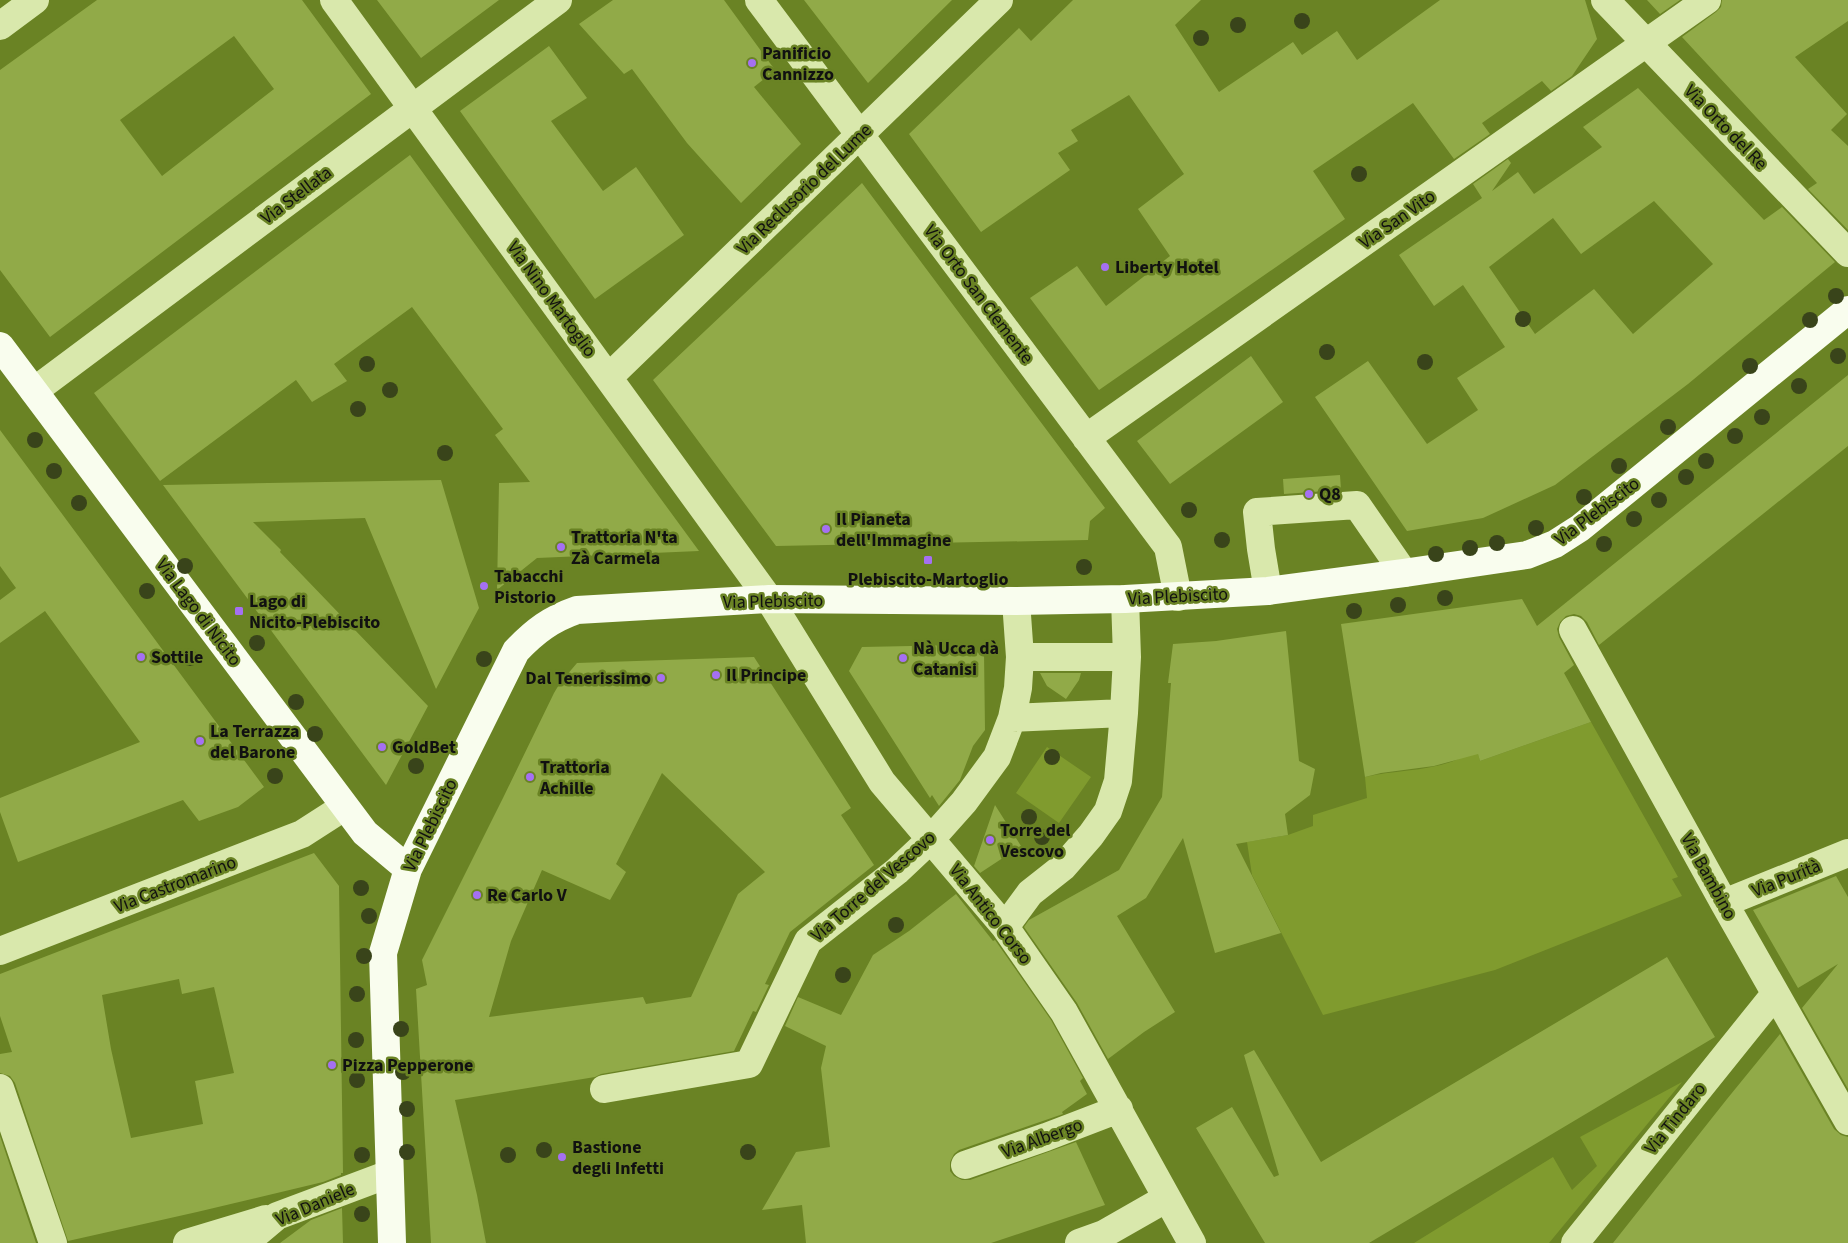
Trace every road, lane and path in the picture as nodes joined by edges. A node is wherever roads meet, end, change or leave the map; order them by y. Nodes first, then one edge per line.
1 (35, 0) edge
2 (334, 0) edge
3 (558, 0) edge
4 (759, 0) edge
5 (999, 0) edge
6 (1605, 0) edge
7 (1707, 0) edge
8 (0, 26) edge
9 (1646, 43) junction
10 (412, 108) junction
11 (860, 135) junction
12 (1848, 254) edge
13 (1848, 310) edge
14 (0, 346) edge
15 (608, 377) junction
16 (34, 391) junction
17 (1086, 438) junction
18 (1404, 573) junction
19 (1268, 591) junction
20 (1178, 597) junction
21 (770, 599) junction
22 (1125, 599) junction
23 (1016, 601) junction
24 (1573, 630) dead end
25 (1020, 657) junction
26 (1127, 657) junction
27 (1124, 713) junction
28 (1012, 718) junction
29 (344, 807) junction
30 (931, 839) junction
31 (1847, 856) edge
32 (408, 869) junction
33 (1724, 903) junction
34 (1005, 927) junction
35 (0, 951) edge
36 (1775, 994) junction
37 (604, 1089) dead end
38 (0, 1091) edge
39 (1119, 1109) junction
40 (1848, 1121) edge
41 (965, 1165) dead end
42 (390, 1174) junction
43 (1167, 1198) junction
44 (277, 1216) junction
45 (1584, 1239) edge
46 (53, 1243) edge
47 (187, 1243) edge
48 (245, 1243) edge
49 (392, 1243) edge
50 (1079, 1243) edge
51 (1192, 1243) edge

1 - 8 street
2 - 10 street, Via Nino Martoglio
3 - 10 street, Via Stellata
4 - 11 street, Via Orto San Clemente
5 - 11 street, Via Reclusorio del Lume
6 - 9 street, Via Orto del Re
7 - 9 street, Via San Vito
9 - 12 street, Via Orto del Re
9 - 17 street, Via San Vito
10 - 15 street, Via Nino Martoglio
10 - 16 street, Via Stellata
11 - 15 street, Via Reclusorio del Lume
11 - 17 street, Via Orto San Clemente
13 - 18 main road, Via Plebiscito
14 - 16 main road, Via Lago di Nicito
15 - 21 street, Via Nino Martoglio
16 - 29 main road, Via Lago di Nicito
17 - 20 street, Via Orto San Clemente
18 - 19 main road, Via Plebiscito
18 - 19 street
19 - 20 main road, Via Plebiscito
20 - 22 main road, Via Plebiscito
21 - 23 main road, Via Plebiscito
21 - 30 street, Via Antico Corso
21 - 32 main road, Via Plebiscito
22 - 23 main road, Via Plebiscito
22 - 26 street
23 - 25 street, Via Torre del Vescovo
24 - 33 street, Via Bambino
25 - 26 street
25 - 28 street, Via Torre del Vescovo
26 - 27 street
27 - 28 street
27 - 34 street
28 - 30 street, Via Torre del Vescovo
29 - 32 main road, Via Lago di Nicito
29 - 35 street, Via Castromarino
30 - 34 street, Via Antico Corso
30 - 37 street, Via Torre del Vescovo
31 - 33 street, Via Purità
32 - 42 main road, Via Plebiscito
33 - 36 street, Via Bambino
34 - 39 street, Via Antico Corso
36 - 40 street, Via Bambino
36 - 45 street, Via Tindaro
38 - 46 street
39 - 41 street, Via Albergo
39 - 43 street, Via Antico Corso
42 - 44 street, Via Daniele
42 - 49 main road, Via Plebiscito
43 - 50 street
43 - 51 street, Via Antico Corso
44 - 47 street
44 - 48 street, Via Daniele

